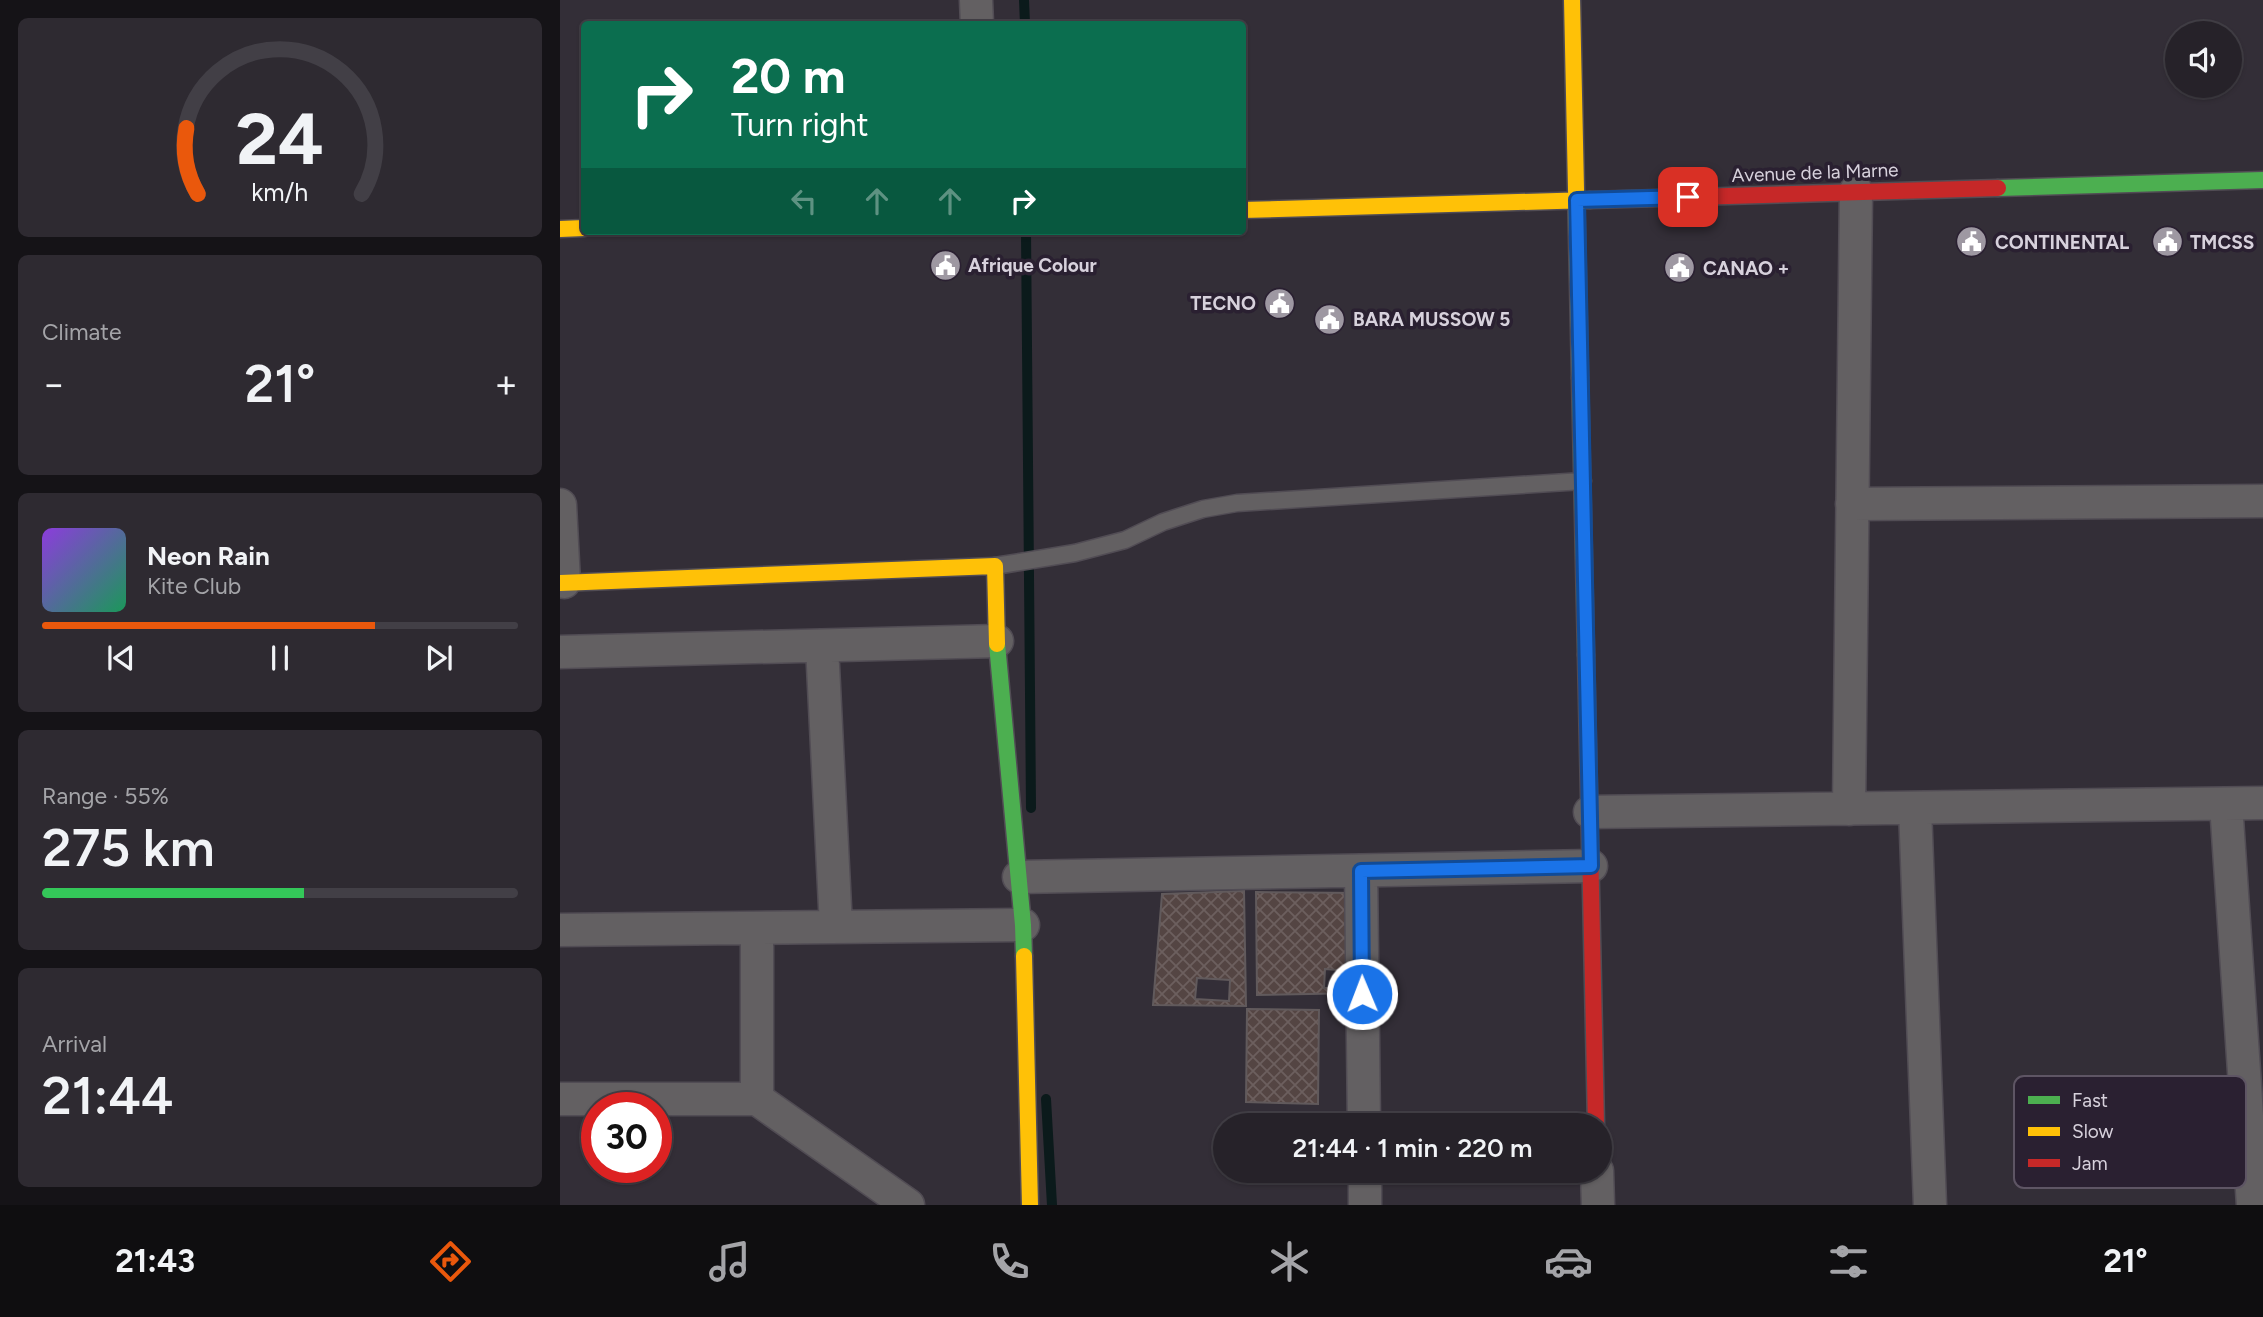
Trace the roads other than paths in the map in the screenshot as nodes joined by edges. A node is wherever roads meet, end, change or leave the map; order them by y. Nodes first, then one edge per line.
1 (976, 0) edge
2 (1572, 0) edge
3 (977, 21) edge
4 (2263, 180) edge
5 (1856, 191) junction
6 (1577, 200) junction
7 (1246, 210) edge
8 (581, 228) edge
9 (560, 229) edge
10 (1583, 481) junction
11 (2263, 501) edge
12 (1852, 504) junction
13 (560, 505) edge
14 (995, 566) junction
15 (562, 582) edge
16 (997, 641) junction
17 (822, 646) junction
18 (560, 652) edge
19 (2263, 803) edge
20 (2226, 804) junction
21 (1915, 808) junction
22 (1849, 809) junction
23 (1590, 813) junction
24 (1591, 866) junction
25 (1361, 871) junction
26 (1019, 877) junction
27 (1023, 925) junction
28 (836, 927) junction
29 (757, 928) junction
30 (560, 930) edge
31 (2244, 1076) edge
32 (560, 1099) edge
33 (757, 1099) junction
34 (2246, 1101) edge
35 (1364, 1113) edge
36 (1596, 1113) edge
37 (1365, 1183) edge
38 (1597, 1183) edge
39 (908, 1205) edge
40 (1030, 1205) edge
41 (1365, 1205) edge
42 (1598, 1205) edge
43 (1930, 1205) edge
44 (2253, 1205) edge

1 - 3 street
2 - 6 street
4 - 5 street, Avenue de la Marne
5 - 6 street, Avenue de la Marne
5 - 12 street
6 - 7 street, Avenue de la Marne
6 - 10 street
8 - 9 street
10 - 14 lane
10 - 23 street
11 - 12 street
12 - 22 street
13 - 15 street
14 - 15 street
14 - 16 street
16 - 17 street
16 - 26 street
17 - 18 street
17 - 28 street
19 - 20 street
20 - 21 street
20 - 31 street
21 - 22 street
21 - 43 street
22 - 23 street
23 - 24 street
24 - 25 street
24 - 36 street
25 - 26 street
25 - 35 street
26 - 27 street
27 - 28 street
27 - 40 street
28 - 29 street
29 - 30 street
29 - 33 street
32 - 33 street
33 - 39 street
34 - 44 street
37 - 41 street
38 - 42 street

